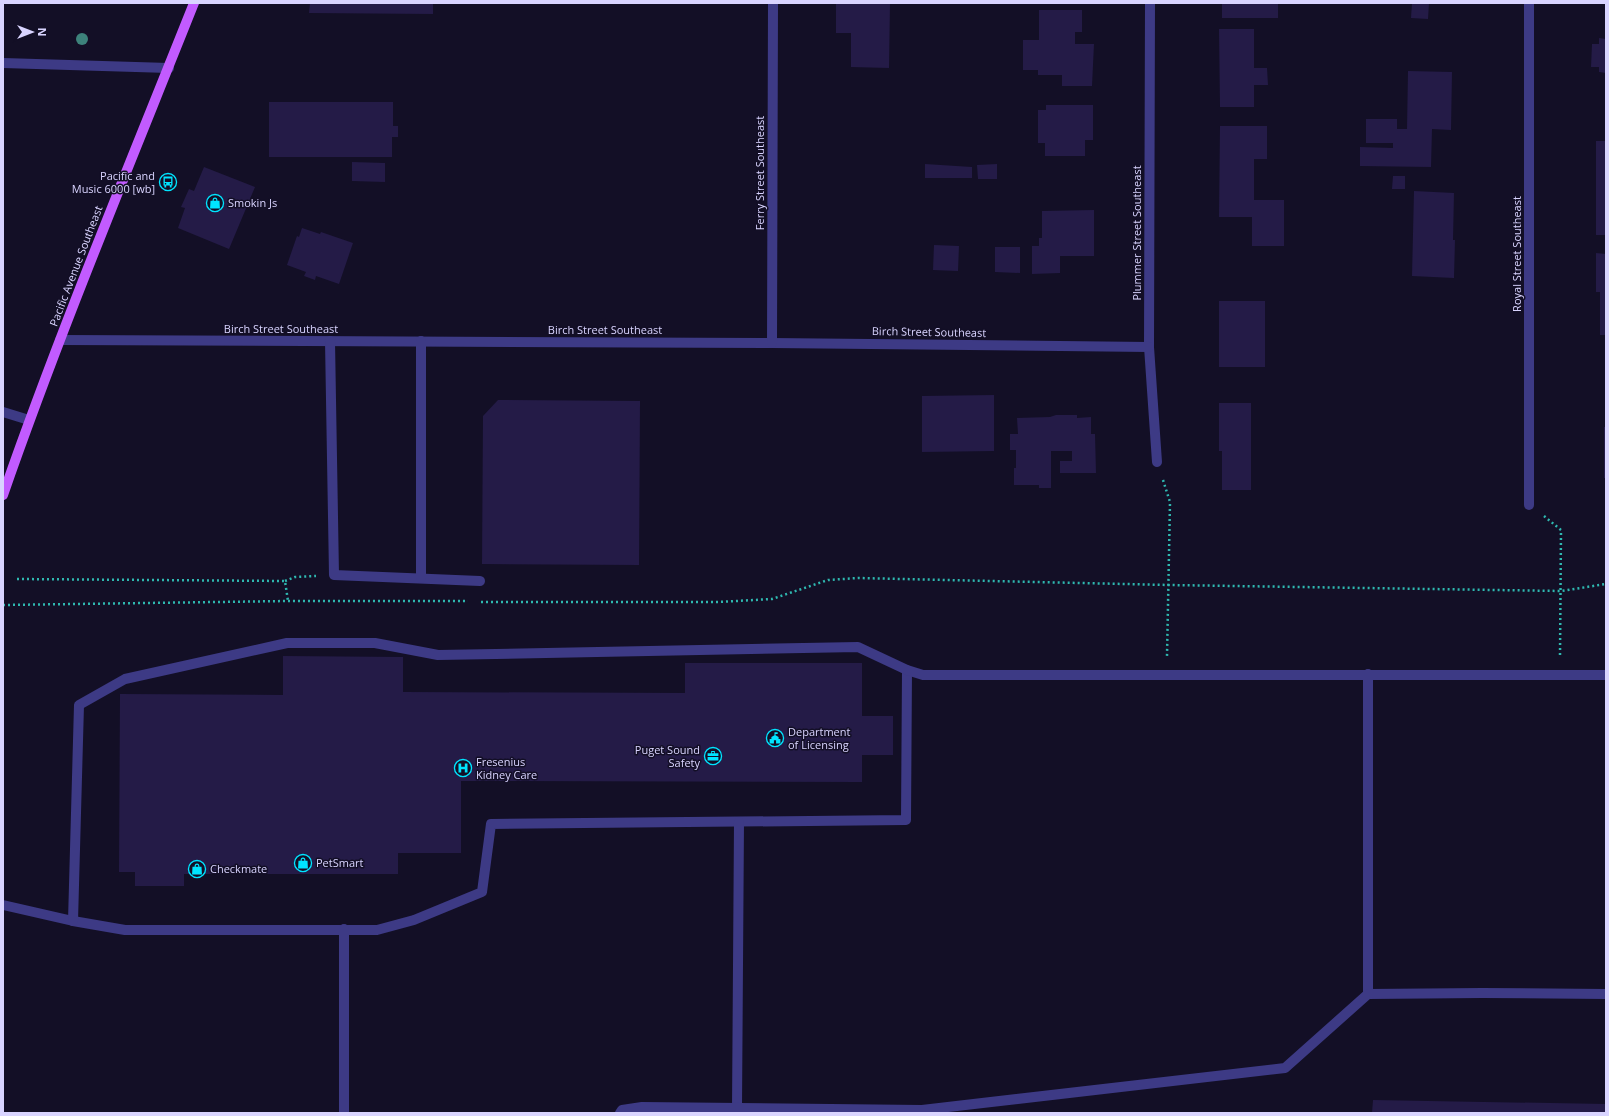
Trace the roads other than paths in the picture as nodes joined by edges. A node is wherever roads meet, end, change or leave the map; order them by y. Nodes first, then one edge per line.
1 (194, 3) edge
2 (773, 3) edge
3 (1150, 3) edge
4 (1529, 3) edge
5 (3, 63) edge
6 (169, 68) junction
7 (60, 340) junction
8 (330, 341) junction
9 (421, 342) junction
10 (772, 343) junction
11 (1149, 347) junction
12 (3, 412) edge
13 (29, 420) junction
14 (1158, 462) road end
15 (3, 495) edge
16 (1529, 505) road end
17 (421, 578) junction
18 (480, 581) dead end
19 (907, 670) junction
20 (1368, 674) junction
21 (1606, 675) edge
22 (739, 822) junction
23 (3, 905) edge
24 (74, 921) junction
25 (344, 929) junction
26 (1368, 994) junction
27 (1606, 994) edge
28 (737, 1108) junction
29 (344, 1113) edge
30 (620, 1113) edge

1 - 6 main road, Pacific Avenue Southeast
2 - 10 street, Ferry Street Southeast
3 - 11 street, Plummer Street Southeast
4 - 16 street, Royal Street Southeast
5 - 6 street
6 - 7 main road, Pacific Avenue Southeast
7 - 8 street, Birch Street Southeast
7 - 13 main road, Pacific Avenue Southeast
8 - 9 street, Birch Street Southeast
8 - 17 street
9 - 10 street, Birch Street Southeast
9 - 17 street
10 - 11 street, Birch Street Southeast
11 - 14 street, Plummer Street Southeast
12 - 13 street
13 - 15 main road, Pacific Avenue Southeast
17 - 18 street
19 - 20 street
19 - 22 street
19 - 24 street
20 - 21 street
20 - 26 street
22 - 25 street
22 - 28 street
23 - 24 street
24 - 25 street
25 - 29 street
26 - 27 street
26 - 28 street
28 - 30 street

